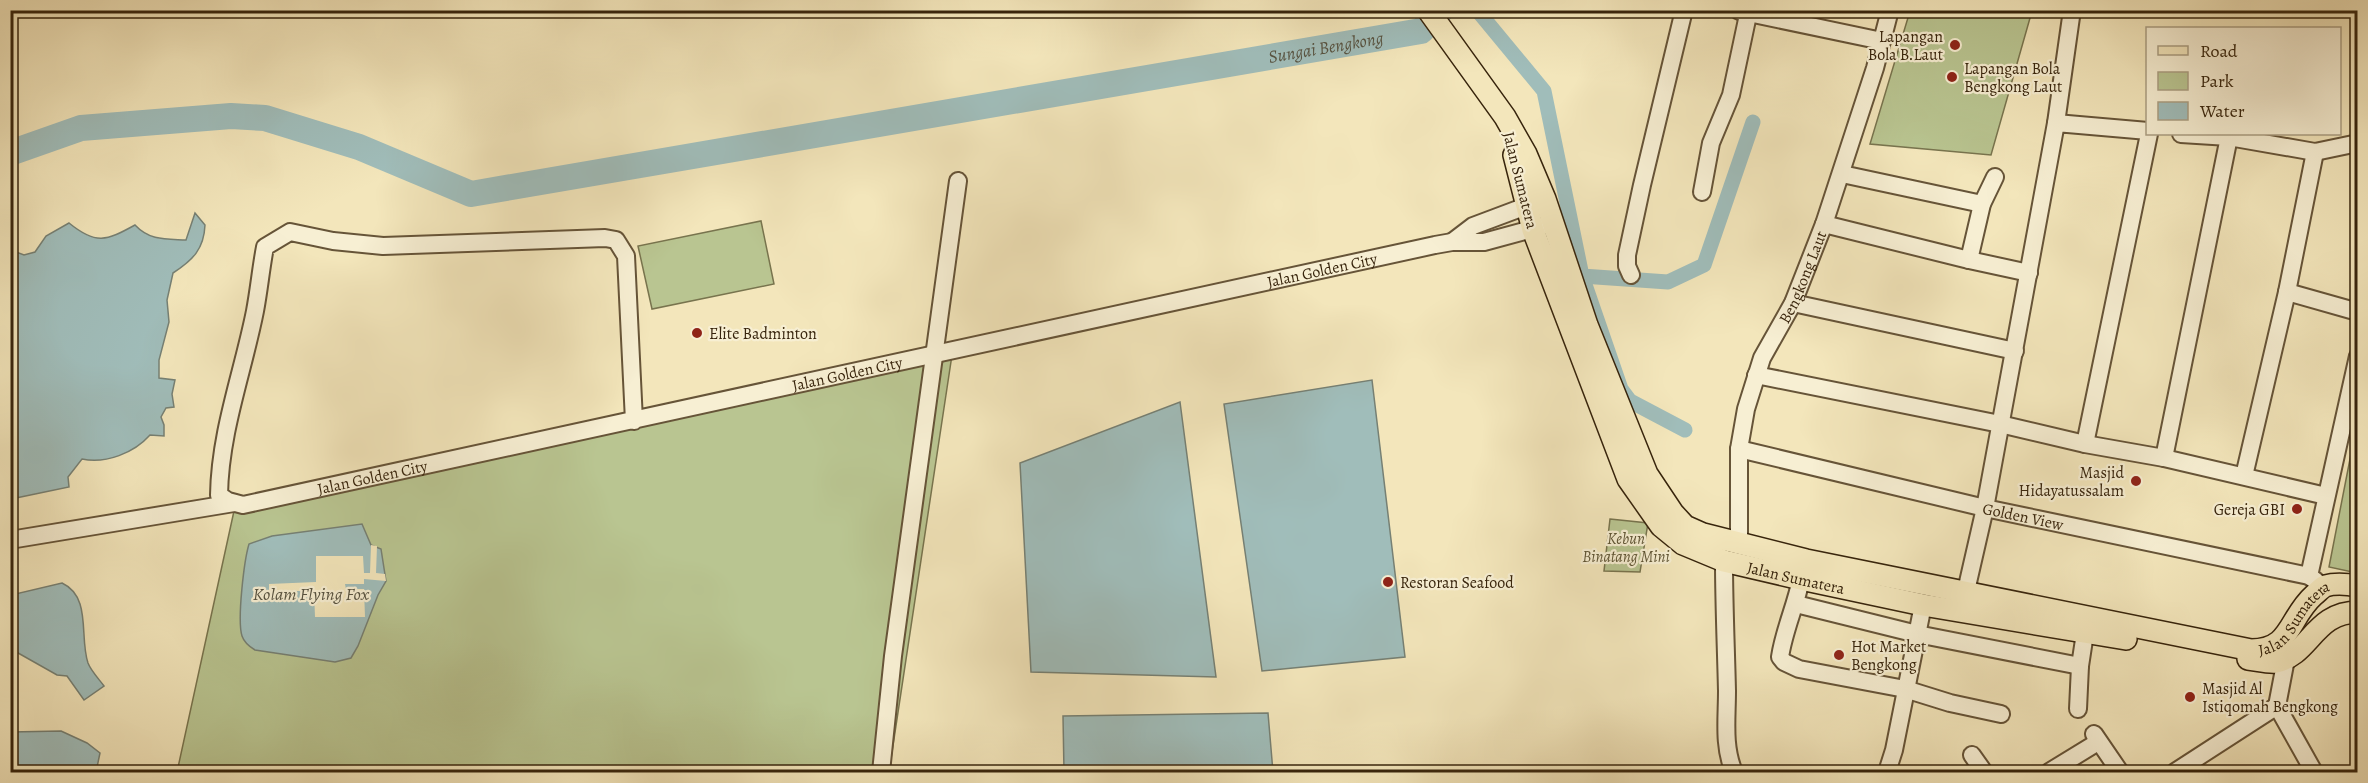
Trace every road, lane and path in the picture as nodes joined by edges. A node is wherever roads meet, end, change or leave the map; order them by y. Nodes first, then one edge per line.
1 (1428, 10) edge
2 (1676, 10) edge
3 (1890, 10) edge
4 (2072, 10) edge
5 (1684, 11) edge
6 (1745, 11) edge
7 (1814, 18) edge
8 (1882, 40) junction
9 (2056, 123) junction
10 (2146, 132) edge
11 (2147, 135) edge
12 (2197, 135) edge
13 (2229, 137) junction
14 (2358, 144) edge
15 (2314, 152) junction
16 (1842, 174) junction
17 (1995, 177) dead end
18 (958, 181) dead end
19 (1702, 192) dead end
20 (1536, 202) junction
21 (1982, 204) junction
22 (1552, 222) junction
23 (1824, 224) junction
24 (1533, 230) junction
25 (1452, 242) junction
26 (1969, 260) junction
27 (2030, 273) junction
28 (1631, 275) dead end
29 (2287, 292) junction
30 (1793, 303) junction
31 (2358, 312) edge
32 (2015, 351) junction
33 (933, 354) junction
34 (2358, 356) edge
35 (1756, 375) junction
36 (634, 421) junction
37 (2000, 424) junction
38 (2085, 444) junction
39 (1739, 449) junction
40 (2164, 458) junction
41 (2244, 476) junction
42 (2326, 496) junction
43 (238, 504) junction
44 (1985, 508) junction
45 (10, 540) edge
46 (1739, 544) junction
47 (1724, 561) junction
48 (1801, 579) junction
49 (2317, 581) junction
50 (2358, 586) edge
51 (1966, 591) junction
52 (1796, 604) junction
53 (1923, 605) junction
54 (2358, 612) edge
55 (2086, 625) junction
56 (1917, 634) junction
57 (2286, 659) junction
58 (2080, 666) junction
59 (1905, 689) junction
60 (2277, 706) junction
61 (2078, 709) dead end
62 (2001, 714) dead end
63 (1972, 755) dead end
64 (881, 772) edge
65 (1734, 772) edge
66 (1887, 772) edge
67 (1984, 772) edge
68 (2049, 772) edge
69 (2120, 772) edge
70 (2175, 772) edge
71 (2314, 772) edge

1 - 20 main road, Jalan Sumatera
2 - 5 street
3 - 8 street, Bengkong Laut
4 - 9 street
5 - 28 street
6 - 7 street
6 - 19 street
7 - 8 street
8 - 16 street, Bengkong Laut
9 - 10 street
9 - 27 street
11 - 38 street
12 - 13 street
13 - 15 street
13 - 40 street
14 - 15 street
15 - 29 street
16 - 21 street
16 - 23 street, Bengkong Laut
17 - 21 street
18 - 33 street
20 - 22 main road, Jalan Sumatera
20 - 24 main road, Jalan Sumatera
20 - 25 street, Jalan Golden City
21 - 26 street
22 - 24 street, Jalan Golden City
22 - 46 main road, Jalan Sumatera
23 - 26 street
23 - 30 street, Bengkong Laut
24 - 25 street, Jalan Golden City
24 - 47 main road, Jalan Sumatera
25 - 33 street, Jalan Golden City
26 - 27 street
27 - 32 street
29 - 31 street
29 - 41 street
30 - 32 street
30 - 35 street, Bengkong Laut
32 - 37 street
33 - 36 street, Jalan Golden City
33 - 64 street
34 - 42 street
35 - 37 street
35 - 39 street, Bengkong Laut
36 - 43 street, Jalan Golden City
36 - 43 street
37 - 38 street
37 - 44 street
38 - 40 street
39 - 44 street, Golden View
39 - 46 street, Bengkong Laut
40 - 41 street
41 - 42 street
42 - 49 street
43 - 45 street, Jalan Golden City
44 - 49 street, Golden View
44 - 51 street
46 - 51 main road, Jalan Sumatera
47 - 48 main road, Jalan Sumatera
47 - 65 street
48 - 52 street
48 - 53 main road, Jalan Sumatera
49 - 50 main road, Jalan Sumatera
49 - 55 main road, Jalan Sumatera
51 - 55 main road, Jalan Sumatera
52 - 56 street
52 - 59 street
53 - 55 main road, Jalan Sumatera
53 - 56 street
54 - 57 main road, Jalan Sumatera
55 - 57 main road, Jalan Sumatera
55 - 58 street
56 - 58 street
56 - 59 street
57 - 60 street
58 - 61 street
59 - 62 street
59 - 66 street
60 - 70 street
60 - 71 street
63 - 67 street
68 - 69 street

